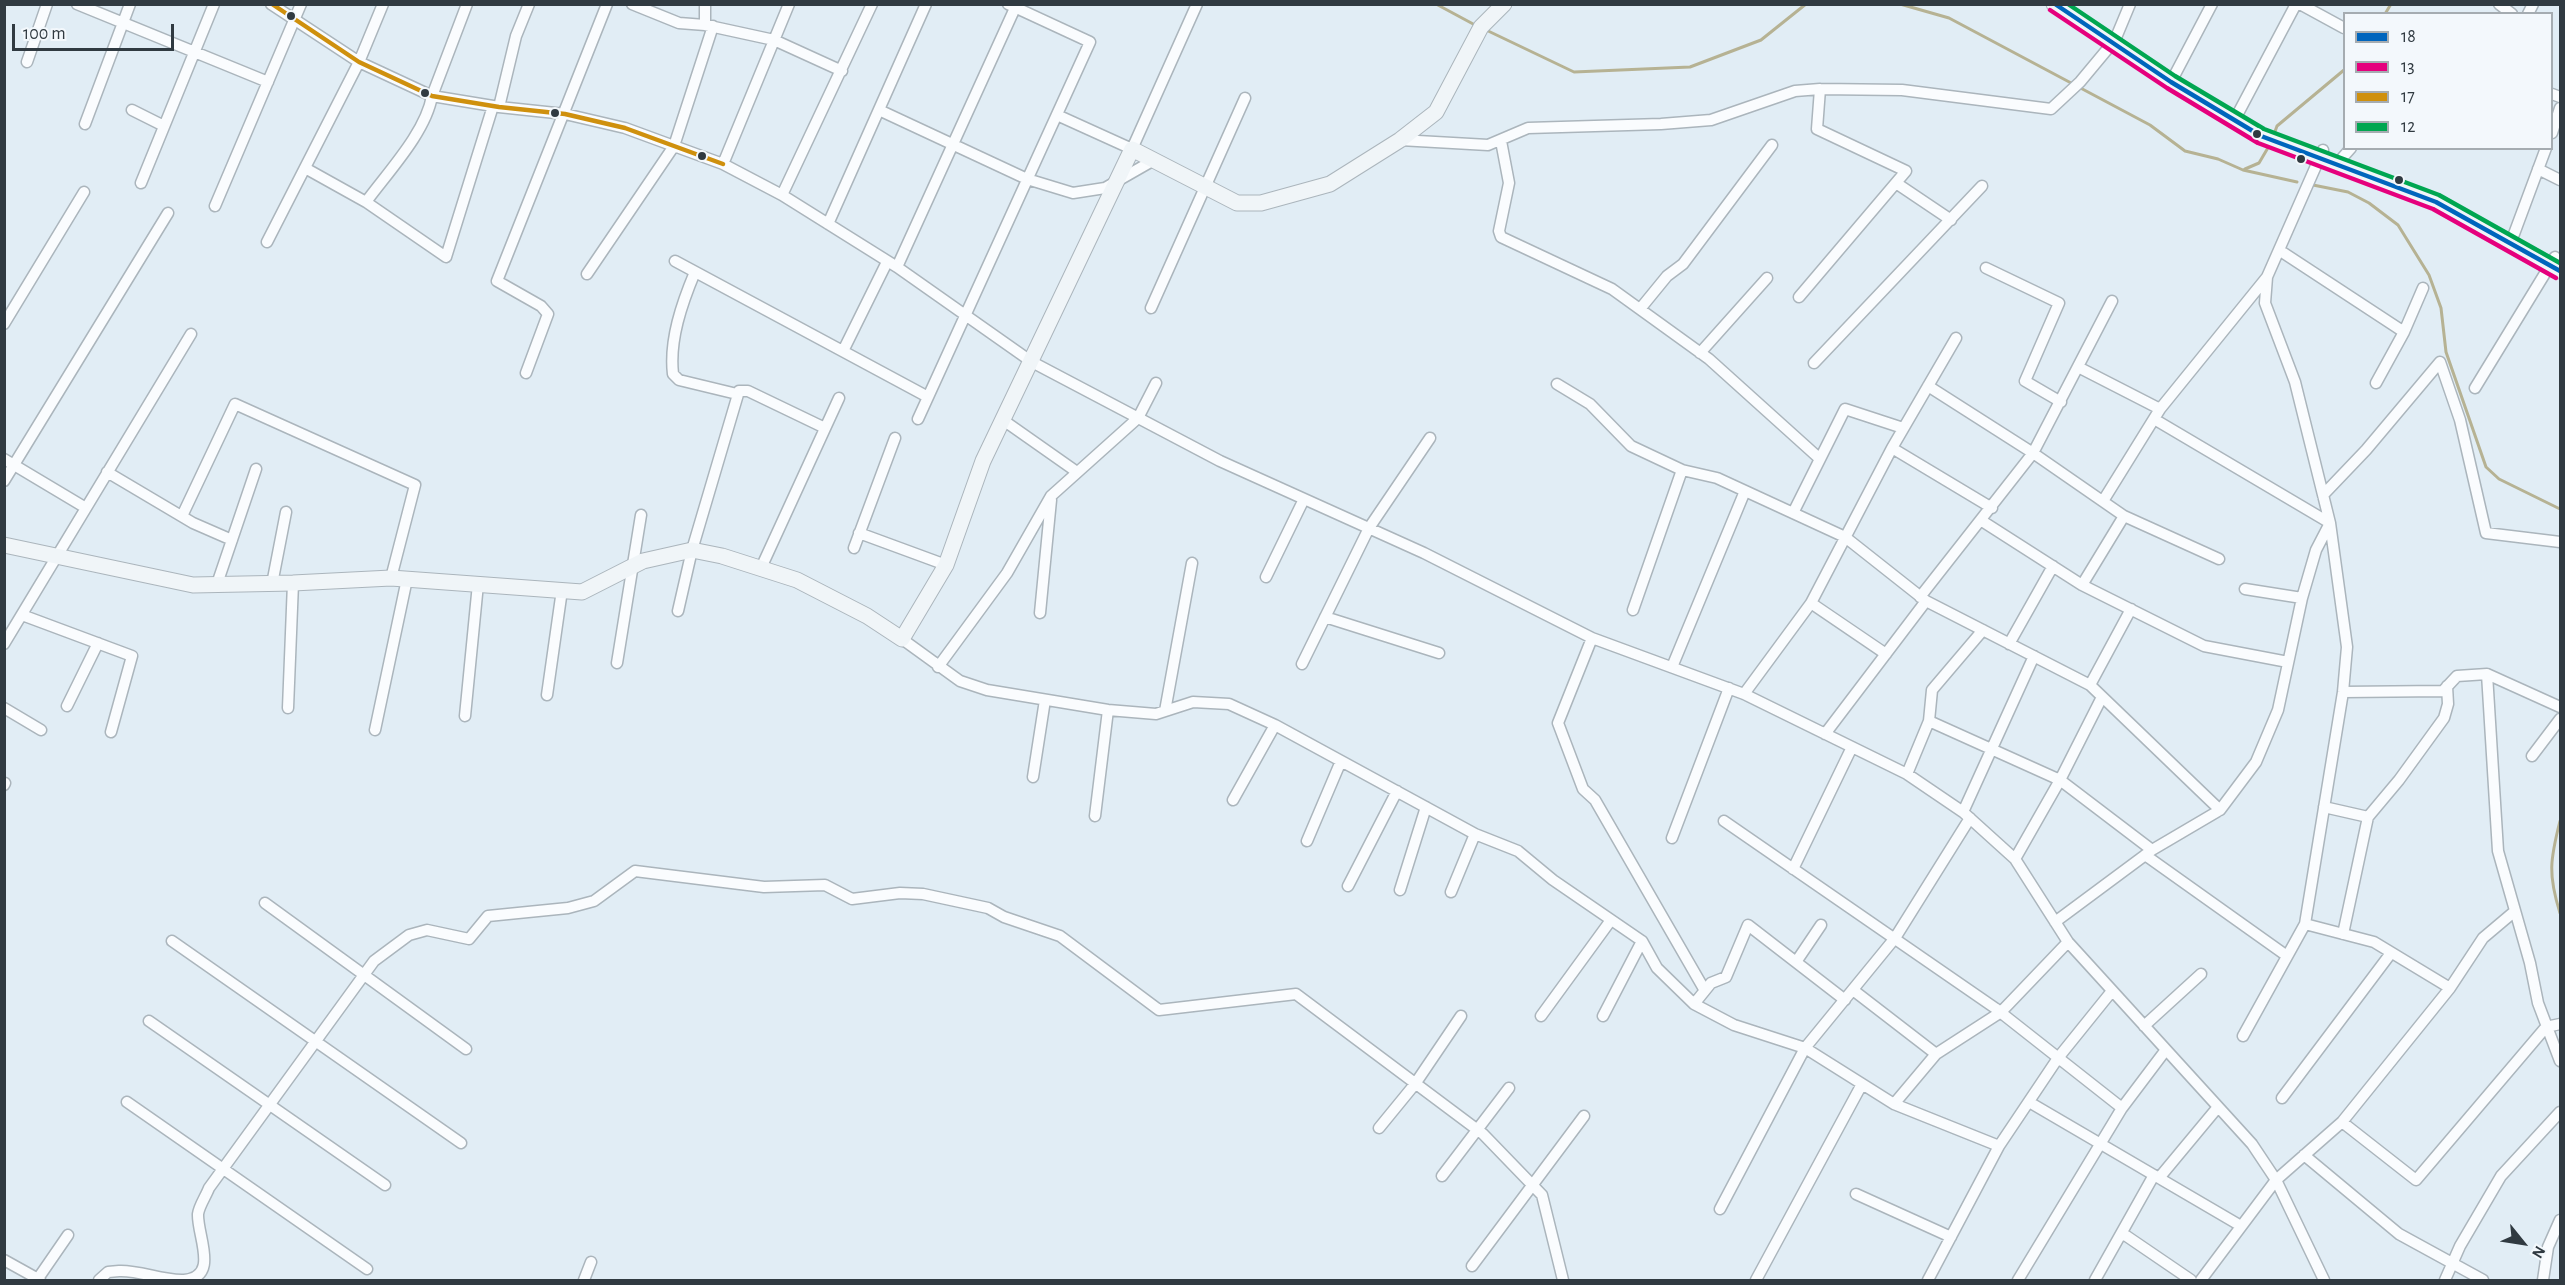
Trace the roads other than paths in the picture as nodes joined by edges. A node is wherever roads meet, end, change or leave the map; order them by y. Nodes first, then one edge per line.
1 (47, 4) edge
2 (78, 4) edge
3 (130, 4) edge
4 (214, 4) edge
5 (272, 4) edge
6 (301, 4) edge
7 (382, 4) edge
8 (467, 4) edge
9 (529, 4) edge
10 (607, 4) edge
11 (632, 4) edge
12 (705, 4) edge
13 (789, 4) edge
14 (872, 4) edge
15 (926, 4) edge
16 (1197, 4) edge
17 (1504, 4) edge
18 (2054, 4) edge
19 (2064, 4) edge
20 (2130, 4) edge
21 (2212, 4) edge
22 (2298, 4) edge
23 (1012, 6) edge
24 (296, 19) junction
25 (123, 23) junction
26 (709, 26) junction
27 (2343, 27) edge
28 (774, 40) junction
29 (2114, 42) junction
30 (194, 52) junction
31 (27, 62) dead end
32 (359, 62) junction
33 (842, 71) junction
34 (2173, 80) junction
35 (268, 82) junction
36 (1820, 89) junction
37 (432, 96) junction
38 (1245, 98) dead end
39 (496, 106) junction
40 (2560, 108) edge
41 (132, 110) dead end
42 (879, 110) junction
43 (565, 114) junction
44 (1057, 115) junction
45 (2236, 118) junction
46 (85, 124) dead end
47 (164, 126) junction
48 (2553, 130) edge
49 (1400, 140) junction
50 (1501, 141) junction
51 (953, 144) junction
52 (1772, 145) dead end
53 (674, 146) junction
54 (1132, 149) junction
55 (2545, 150) edge
56 (2321, 154) junction
57 (2344, 157) edge
58 (1154, 160) junction
59 (723, 164) junction
60 (305, 168) junction
61 (2538, 169) junction
62 (1027, 178) junction
63 (2560, 180) edge
64 (141, 183) dead end
65 (1896, 183) junction
66 (1115, 184) junction
67 (1982, 186) dead end
68 (1205, 187) junction
69 (84, 192) dead end
70 (782, 195) junction
71 (366, 201) junction
72 (215, 206) dead end
73 (168, 213) dead end
74 (1950, 220) junction
75 (828, 224) junction
76 (2514, 234) junction
77 (267, 242) dead end
78 (2279, 250) junction
79 (675, 261) dead end
80 (2557, 263) edge
81 (892, 264) junction
82 (1986, 268) dead end
83 (696, 272) junction
84 (587, 274) dead end
85 (2267, 277) junction
86 (1767, 278) dead end
87 (2423, 288) dead end
88 (1799, 297) dead end
89 (2112, 301) dead end
90 (1150, 308) dead end
91 (1640, 309) junction
92 (965, 315) junction
93 (4, 324) edge
94 (2404, 333) junction
95 (191, 334) dead end
96 (1956, 338) dead end
97 (843, 351) junction
98 (1700, 353) junction
99 (1032, 362) junction
100 (1814, 363) dead end
101 (2079, 368) junction
102 (526, 373) dead end
103 (1156, 382) dead end
104 (2376, 383) dead end
105 (1557, 384) dead end
106 (1928, 386) junction
107 (2475, 388) dead end
108 (737, 394) junction
109 (928, 397) junction
110 (839, 398) dead end
111 (2061, 402) junction
112 (2160, 409) junction
113 (1138, 418) junction
114 (918, 419) dead end
115 (2154, 419) junction
116 (1003, 420) junction
117 (825, 428) junction
118 (1903, 428) junction
119 (896, 438) dead end
120 (1430, 438) dead end
121 (1892, 448) junction
122 (2033, 453) junction
123 (1820, 459) junction
124 (9, 462) edge
125 (256, 469) dead end
126 (1682, 470) junction
127 (107, 472) junction
128 (1077, 472) junction
129 (4, 481) edge
130 (1745, 491) junction
131 (2323, 495) junction
132 (1051, 496) junction
133 (1304, 499) junction
134 (2103, 501) junction
135 (86, 508) junction
136 (1992, 508) junction
137 (286, 512) dead end
138 (1793, 513) junction
139 (641, 515) dead end
140 (182, 516) junction
141 (2124, 516) junction
142 (1982, 521) junction
143 (2330, 523) junction
144 (1369, 528) junction
145 (859, 533) junction
146 (1845, 537) junction
147 (232, 540) junction
148 (2560, 542) edge
149 (4, 545) edge
150 (854, 548) dead end
151 (692, 550) junction
152 (57, 556) junction
153 (2219, 560) dead end
154 (1192, 563) dead end
155 (946, 565) junction
156 (633, 566) junction
157 (2053, 566) junction
158 (760, 568) junction
159 (1266, 577) dead end
160 (391, 578) junction
161 (407, 579) junction
162 (294, 583) junction
163 (217, 584) junction
164 (272, 584) junction
165 (478, 584) junction
166 (2082, 585) junction
167 (2245, 589) dead end
168 (562, 590) junction
169 (2302, 598) junction
170 (1923, 599) junction
171 (1811, 603) junction
172 (2131, 609) junction
173 (1633, 610) dead end
174 (678, 611) dead end
175 (1040, 613) dead end
176 (22, 615) junction
177 (1325, 617) junction
178 (1983, 630) junction
179 (1592, 638) junction
180 (902, 639) junction
181 (4, 644) edge
182 (98, 644) junction
183 (2009, 644) junction
184 (1439, 653) dead end
185 (1886, 654) junction
186 (2034, 656) junction
187 (2288, 662) junction
188 (617, 663) dead end
189 (1302, 664) dead end
190 (938, 667) junction
191 (1672, 667) junction
192 (2487, 674) junction
193 (2090, 685) junction
194 (2447, 686) junction
195 (1729, 688) junction
196 (2343, 692) junction
197 (1744, 694) junction
198 (547, 695) dead end
199 (2102, 697) junction
200 (1045, 700) junction
201 (67, 706) dead end
202 (2560, 706) edge
203 (4, 708) edge
204 (288, 708) dead end
205 (1108, 710) junction
206 (1165, 711) junction
207 (465, 716) dead end
208 (2560, 719) edge
209 (1929, 721) junction
210 (1275, 725) junction
211 (41, 730) dead end
212 (375, 730) dead end
213 (111, 732) dead end
214 (1825, 734) junction
215 (1852, 747) junction
216 (1991, 749) junction
217 (2532, 756) dead end
218 (1341, 762) junction
219 (1907, 774) junction
220 (1033, 777) dead end
221 (2060, 780) junction
222 (1397, 791) junction
223 (1233, 800) dead end
224 (1426, 807) junction
225 (2324, 807) junction
226 (2220, 810) junction
227 (1966, 815) junction
228 (1095, 816) dead end
229 (2368, 818) junction
230 (1724, 821) dead end
231 (1475, 834) junction
232 (1672, 838) dead end
233 (1307, 841) dead end
234 (2148, 853) junction
235 (2015, 859) junction
236 (1793, 869) junction
237 (1348, 886) dead end
238 (1400, 891) dead end
239 (1451, 892) dead end
240 (265, 903) dead end
241 (2515, 911) junction
242 (1611, 920) junction
243 (2055, 922) junction
244 (1821, 924) dead end
245 (2305, 924) junction
246 (2343, 934) junction
247 (1894, 938) junction
248 (172, 941) dead end
249 (1642, 941) junction
250 (2068, 942) junction
251 (2391, 953) junction
252 (2287, 956) junction
253 (1796, 962) junction
254 (2201, 974) dead end
255 (363, 975) junction
256 (2450, 988) junction
257 (1704, 989) junction
258 (1853, 990) junction
259 (2112, 991) junction
260 (1845, 1000) junction
261 (1694, 1004) junction
262 (2001, 1012) junction
263 (1461, 1016) dead end
264 (1541, 1016) dead end
265 (1604, 1016) dead end
266 (149, 1021) dead end
267 (2560, 1024) edge
268 (2144, 1026) junction
269 (2546, 1027) junction
270 (2243, 1036) dead end
271 (315, 1042) junction
272 (1805, 1048) junction
273 (466, 1049) dead end
274 (2165, 1051) junction
275 (1936, 1054) junction
276 (2058, 1058) junction
277 (2560, 1061) edge
278 (1415, 1084) junction
279 (1862, 1084) junction
280 (1509, 1088) dead end
281 (2282, 1098) dead end
282 (127, 1102) dead end
283 (2029, 1102) junction
284 (1894, 1104) junction
285 (270, 1105) junction
286 (2218, 1107) junction
287 (2122, 1108) junction
288 (2560, 1115) edge
289 (1584, 1116) dead end
290 (2342, 1122) junction
291 (1379, 1128) dead end
292 (1477, 1130) junction
293 (461, 1143) dead end
294 (2100, 1144) junction
295 (1999, 1146) junction
296 (2304, 1155) junction
297 (223, 1169) junction
298 (1442, 1176) dead end
299 (2157, 1176) junction
300 (2276, 1180) junction
301 (385, 1185) dead end
302 (1532, 1185) junction
303 (1856, 1194) dead end
304 (1720, 1209) dead end
305 (2560, 1220) edge
306 (2241, 1226) junction
307 (2122, 1233) junction
308 (68, 1235) dead end
309 (1951, 1237) junction
310 (4, 1260) edge
311 (591, 1262) dead end
312 (2452, 1264) junction
313 (1472, 1266) dead end
314 (367, 1269) dead end
315 (2205, 1279) edge
316 (38, 1280) edge
317 (99, 1281) edge
318 (584, 1281) edge
319 (1563, 1281) edge
320 (1756, 1281) edge
321 (1928, 1281) edge
322 (2018, 1281) edge
323 (2096, 1281) edge
324 (2191, 1281) edge
325 (2324, 1281) edge
326 (2445, 1281) edge
327 (2483, 1281) edge
328 (2543, 1281) edge

1 - 31 street
2 - 25 street
3 - 25 street
4 - 30 street
5 - 24 street
6 - 24 street
7 - 32 street
8 - 37 street
9 - 39 street
10 - 43 street
11 - 26 street
12 - 26 street
13 - 28 street
14 - 33 street
15 - 42 street
16 - 54 street
17 - 49 street
18 - 29 street
19 - 29 street
20 - 29 street
21 - 34 street
22 - 27 street
22 - 45 street
23 - 44 street
23 - 51 street
24 - 32 street
24 - 35 street
25 - 30 street
25 - 46 street
26 - 28 street
26 - 53 street
28 - 33 street
28 - 59 street
29 - 34 street
29 - 36 street
30 - 35 street
30 - 47 street
32 - 37 street
32 - 60 street
33 - 70 street
34 - 45 street
35 - 72 street
36 - 50 street
36 - 65 street
37 - 39 street
37 - 71 street
38 - 68 street
39 - 43 street
39 - 71 street
40 - 48 street
41 - 47 street
42 - 51 street
42 - 75 street
43 - 53 street
43 - 102 street
44 - 54 street
44 - 62 street
45 - 56 street
47 - 64 street
49 - 50 street
49 - 68 street
50 - 91 street
51 - 62 street
51 - 81 street
52 - 91 street
53 - 59 street
53 - 84 street
54 - 58 street
54 - 66 street
55 - 61 street
56 - 57 street
56 - 78 street
57 - 76 street
57 - 80 street
58 - 66 street
58 - 68 street
59 - 70 street
60 - 71 street
60 - 77 street
61 - 63 street
61 - 76 street
62 - 66 street
62 - 92 street
65 - 74 street
65 - 88 street
66 - 99 street
67 - 74 street
68 - 90 street
69 - 93 street
70 - 75 street
73 - 124 street
74 - 100 street
75 - 81 street
76 - 80 street
78 - 85 street
78 - 94 street
79 - 83 street
80 - 107 street
81 - 92 street
81 - 97 street
82 - 111 street
83 - 97 street
83 - 108 street
85 - 112 street
85 - 131 street
86 - 98 street
87 - 94 street
89 - 101 street
91 - 98 street
92 - 99 street
92 - 109 street
94 - 104 street
95 - 127 street
96 - 106 street
97 - 109 street
98 - 123 street
99 - 113 street
99 - 116 street
101 - 111 street
101 - 112 street
103 - 113 street
105 - 126 street
106 - 118 street
106 - 122 street
108 - 117 street
108 - 151 street
109 - 114 street
110 - 117 street
111 - 122 street
112 - 115 street
113 - 128 street
113 - 133 street
115 - 134 street
115 - 143 street
116 - 128 street
116 - 155 street
117 - 158 street
118 - 121 street
118 - 123 street
119 - 145 street
120 - 144 street
121 - 136 street
121 - 146 street
122 - 134 street
122 - 136 street
123 - 138 street
124 - 129 street
124 - 135 street
125 - 147 street
126 - 130 street
126 - 173 street
127 - 135 street
127 - 140 street
128 - 132 street
130 - 138 street
130 - 191 street
131 - 143 street
131 - 148 street
132 - 175 street
132 - 190 street
133 - 144 street
133 - 159 street
134 - 141 street
135 - 152 street
136 - 142 street
137 - 164 street
138 - 146 street
139 - 156 street
140 - 147 street
140 - 160 street
141 - 153 street
141 - 166 street
142 - 157 street
142 - 170 street
143 - 169 street
143 - 196 street
144 - 177 street
144 - 179 street
145 - 150 street
145 - 155 street
146 - 170 street
146 - 171 street
147 - 163 street
149 - 152 street
151 - 156 street
151 - 158 street
151 - 174 street
152 - 163 street
152 - 176 street
154 - 206 street
155 - 180 street
156 - 168 street
156 - 188 street
157 - 166 street
157 - 183 street
158 - 180 street
160 - 161 street
160 - 162 street
161 - 165 street
161 - 212 street
162 - 164 street
162 - 204 street
163 - 164 street
165 - 168 street
165 - 207 street
166 - 172 street
167 - 169 street
168 - 198 street
169 - 187 street
170 - 178 street
170 - 185 street
171 - 185 street
171 - 197 street
172 - 187 street
172 - 193 street
176 - 181 street
176 - 182 street
177 - 184 street
177 - 189 street
178 - 183 street
178 - 209 street
179 - 191 street
179 - 257 street
180 - 190 street
182 - 201 street
182 - 213 street
183 - 186 street
185 - 214 street
186 - 193 street
186 - 216 street
187 - 226 street
190 - 200 street
191 - 195 street
192 - 194 street
192 - 202 street
192 - 241 street
193 - 199 street
194 - 196 street
194 - 229 street
195 - 197 street
195 - 232 street
196 - 225 street
197 - 214 street
199 - 221 street
199 - 226 street
200 - 205 street
200 - 220 street
203 - 211 street
205 - 206 street
205 - 228 street
206 - 210 street
208 - 217 street
209 - 216 street
209 - 219 street
210 - 218 street
210 - 223 street
214 - 215 street
215 - 219 street
215 - 236 street
216 - 221 street
216 - 227 street
218 - 222 street
218 - 233 street
219 - 227 street
221 - 234 street
221 - 235 street
222 - 224 street
222 - 237 street
224 - 231 street
224 - 238 street
225 - 229 street
225 - 245 street
226 - 234 street
227 - 235 street
227 - 247 street
229 - 246 street
230 - 236 street
231 - 239 street
231 - 242 street
234 - 243 street
234 - 252 street
235 - 243 street
236 - 247 street
240 - 255 street
241 - 256 street
241 - 269 street
242 - 249 street
242 - 264 street
243 - 250 street
244 - 253 street
245 - 246 street
245 - 252 street
246 - 251 street
247 - 258 street
247 - 262 street
248 - 271 street
249 - 261 street
249 - 265 street
250 - 259 street
250 - 262 street
251 - 256 street
251 - 281 street
252 - 270 street
253 - 257 street
253 - 260 street
254 - 268 street
255 - 271 street
255 - 273 street
255 - 278 street
256 - 290 street
257 - 261 street
258 - 260 street
258 - 275 street
259 - 268 street
259 - 276 street
260 - 272 street
261 - 272 street
262 - 275 street
262 - 276 street
263 - 278 street
266 - 285 street
267 - 269 street
268 - 274 street
269 - 277 street
269 - 290 street
271 - 285 street
271 - 293 street
272 - 279 street
272 - 304 street
274 - 286 street
274 - 287 street
275 - 284 street
276 - 283 street
276 - 287 street
278 - 291 street
278 - 292 street
279 - 284 street
279 - 320 street
280 - 292 street
282 - 297 street
283 - 294 street
283 - 295 street
284 - 295 street
285 - 297 street
285 - 301 street
286 - 299 street
286 - 300 street
287 - 294 street
288 - 312 street
289 - 302 street
290 - 296 street
292 - 298 street
292 - 302 street
294 - 299 street
294 - 322 street
295 - 309 street
296 - 300 street
296 - 312 street
297 - 314 street
297 - 317 street
299 - 306 street
299 - 307 street
300 - 306 street
300 - 325 street
302 - 313 street
302 - 319 street
303 - 309 street
305 - 328 street
306 - 315 street
307 - 323 street
307 - 324 street
308 - 316 street
309 - 321 street
310 - 316 street
311 - 318 street
312 - 326 street
312 - 327 street

